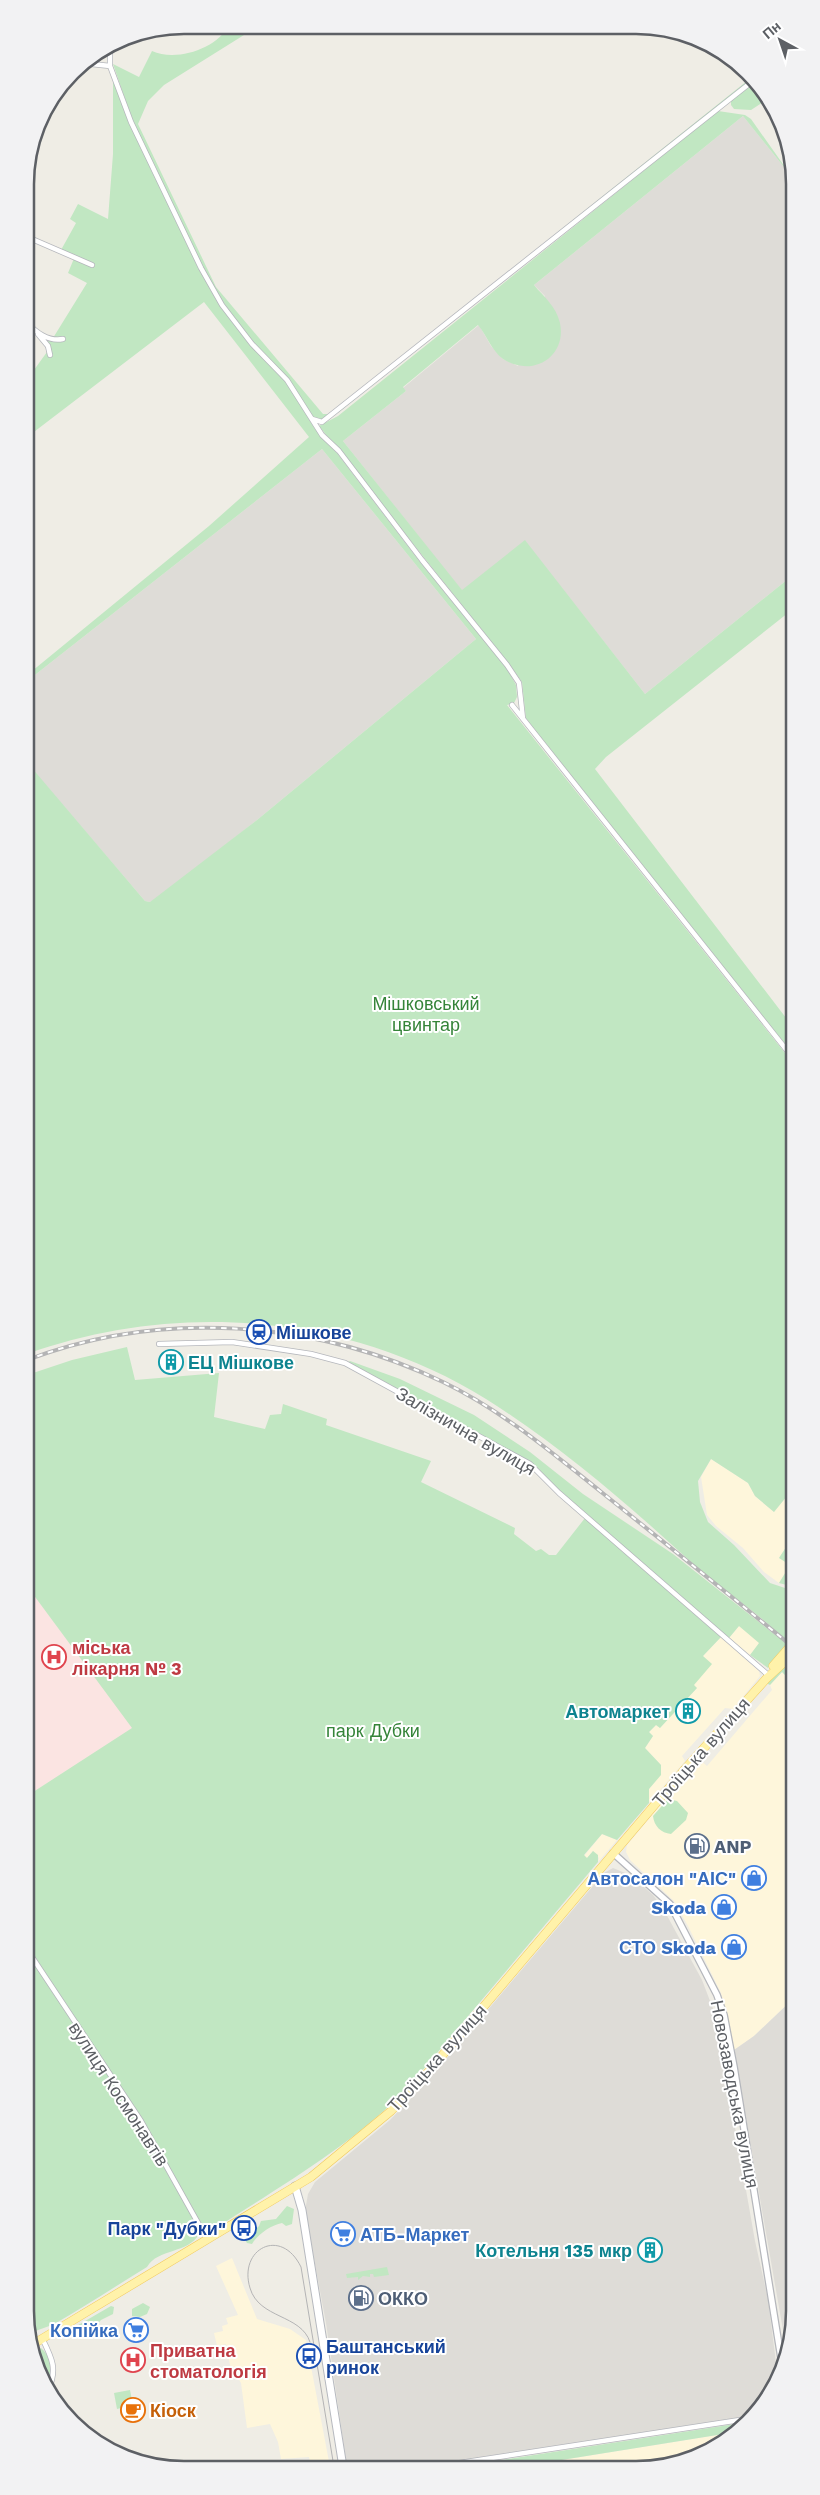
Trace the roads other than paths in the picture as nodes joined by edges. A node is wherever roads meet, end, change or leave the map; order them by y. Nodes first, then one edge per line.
1 (110, 54) edge
2 (94, 64) edge
3 (110, 66) junction
4 (748, 85) edge
5 (34, 240) edge
6 (92, 265) dead end
7 (36, 331) joint
8 (63, 339) dead end
9 (50, 355) dead end
10 (311, 418) junction
11 (322, 422) junction
12 (317, 427) junction
13 (512, 705) dead end
14 (523, 719) junction
15 (786, 1049) edge
16 (159, 1344) dead end
17 (786, 1652) edge
18 (786, 1660) edge
19 (766, 1676) junction
20 (613, 1853) junction
21 (34, 1960) edge
22 (294, 2186) junction
23 (207, 2240) junction
24 (42, 2338) junction
25 (37, 2341) edge
26 (780, 2351) edge
27 (51, 2381) edge
28 (738, 2420) edge
29 (341, 2461) edge
30 (473, 2461) edge

1 - 3 street
2 - 3 street
3 - 10 street
4 - 11 street
5 - 6 street
7 - 8 street
7 - 9 street
10 - 11 street
10 - 12 street
11 - 12 street
12 - 14 street
13 - 14 street
14 - 15 street
16 - 19 street, Залізнична вулиця
17 - 19 main road
18 - 19 main road
19 - 20 main road, Троїцька вулиця
20 - 22 main road, Троїцька вулиця
20 - 26 street, Новозаводська вулиця
21 - 23 street, вулиця Космонавтів
22 - 23 main road, Троїцька вулиця
22 - 29 main road
23 - 24 main road, Троїцька вулиця
24 - 25 main road, Троїцька вулиця
24 - 27 street
28 - 30 street

